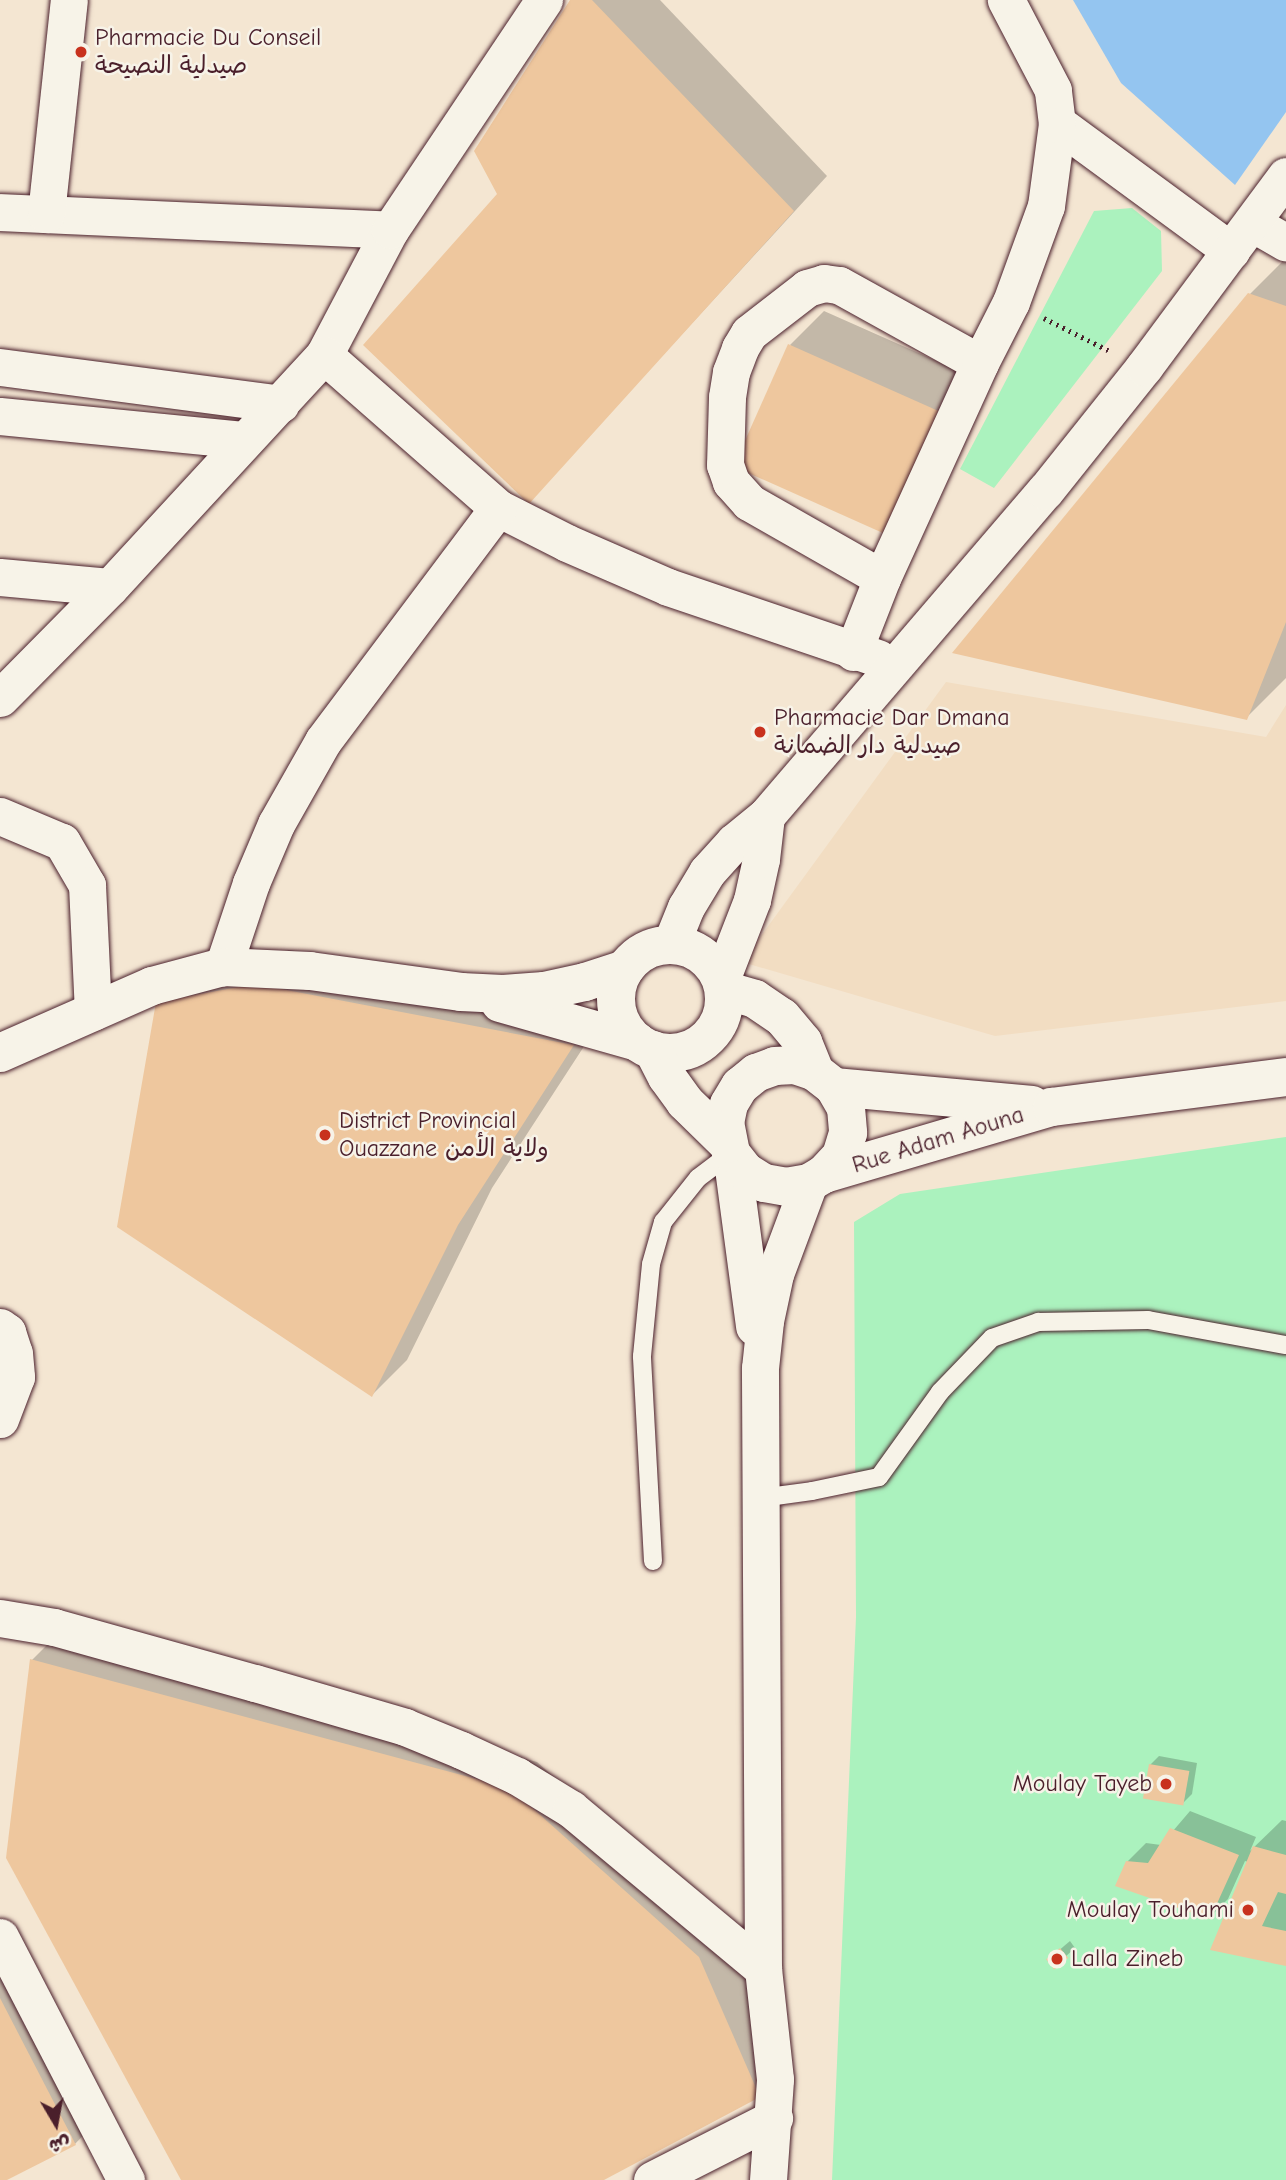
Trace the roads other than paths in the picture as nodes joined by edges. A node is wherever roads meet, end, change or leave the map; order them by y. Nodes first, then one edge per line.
1 (69, 0) edge
2 (544, 0) edge
3 (1006, 0) edge
4 (1057, 123) junction
5 (1286, 176) edge
6 (0, 212) edge
7 (46, 214) junction
8 (390, 230) junction
9 (1242, 237) junction
10 (1286, 243) edge
11 (324, 355) junction
12 (980, 363) junction
13 (0, 367) edge
14 (281, 404) junction
15 (0, 416) edge
16 (243, 440) junction
17 (498, 508) junction
18 (0, 577) edge
19 (882, 578) junction
20 (110, 587) junction
21 (853, 652) junction
22 (895, 663) junction
23 (0, 698) edge
24 (0, 816) edge
25 (765, 816) junction
26 (671, 944) junction
27 (223, 967) junction
28 (625, 969) junction
29 (723, 985) junction
30 (461, 992) junction
31 (93, 1012) junction
32 (645, 1046) junction
33 (0, 1052) edge
34 (1286, 1077) edge
35 (824, 1079) junction
36 (1052, 1107) junction
37 (730, 1149) junction
38 (817, 1179) junction
39 (0, 1327) edge
40 (1286, 1345) edge
41 (760, 1368) junction
42 (0, 1419) edge
43 (761, 1497) junction
44 (653, 1561) dead end
45 (0, 1618) edge
46 (0, 1937) edge
47 (763, 1969) junction
48 (774, 2118) junction
49 (126, 2180) edge
50 (652, 2180) edge
51 (768, 2180) edge

1 - 7 street
2 - 8 street
3 - 4 street
4 - 9 street
4 - 12 street
5 - 9 street
6 - 7 street
7 - 8 street
8 - 11 street
9 - 10 street
9 - 22 street
11 - 14 street
11 - 17 street
12 - 19 street
12 - 19 street
13 - 14 street
14 - 16 street
15 - 16 street
16 - 20 street
17 - 21 street
17 - 27 street
18 - 20 street
19 - 21 street
20 - 23 street
21 - 22 street
22 - 25 street
24 - 31 street
25 - 26 street
25 - 29 street
26 - 28 main road
26 - 29 main road
27 - 30 main road
27 - 31 main road
28 - 30 main road
28 - 32 main road
29 - 32 main road
29 - 35 main road
30 - 32 main road
31 - 33 main road
32 - 37 main road
34 - 36 main road, Rue Adam Aouna
35 - 36 main road, Rue Adam Aouna
35 - 37 main road
35 - 38 main road
36 - 38 main road, Rue Adam Aouna
37 - 38 main road
37 - 41 street
37 - 44 lane
38 - 41 street
39 - 42 street
40 - 43 lane
41 - 43 street
43 - 47 street
45 - 47 street
46 - 49 street
47 - 48 street
48 - 50 street
48 - 51 street

